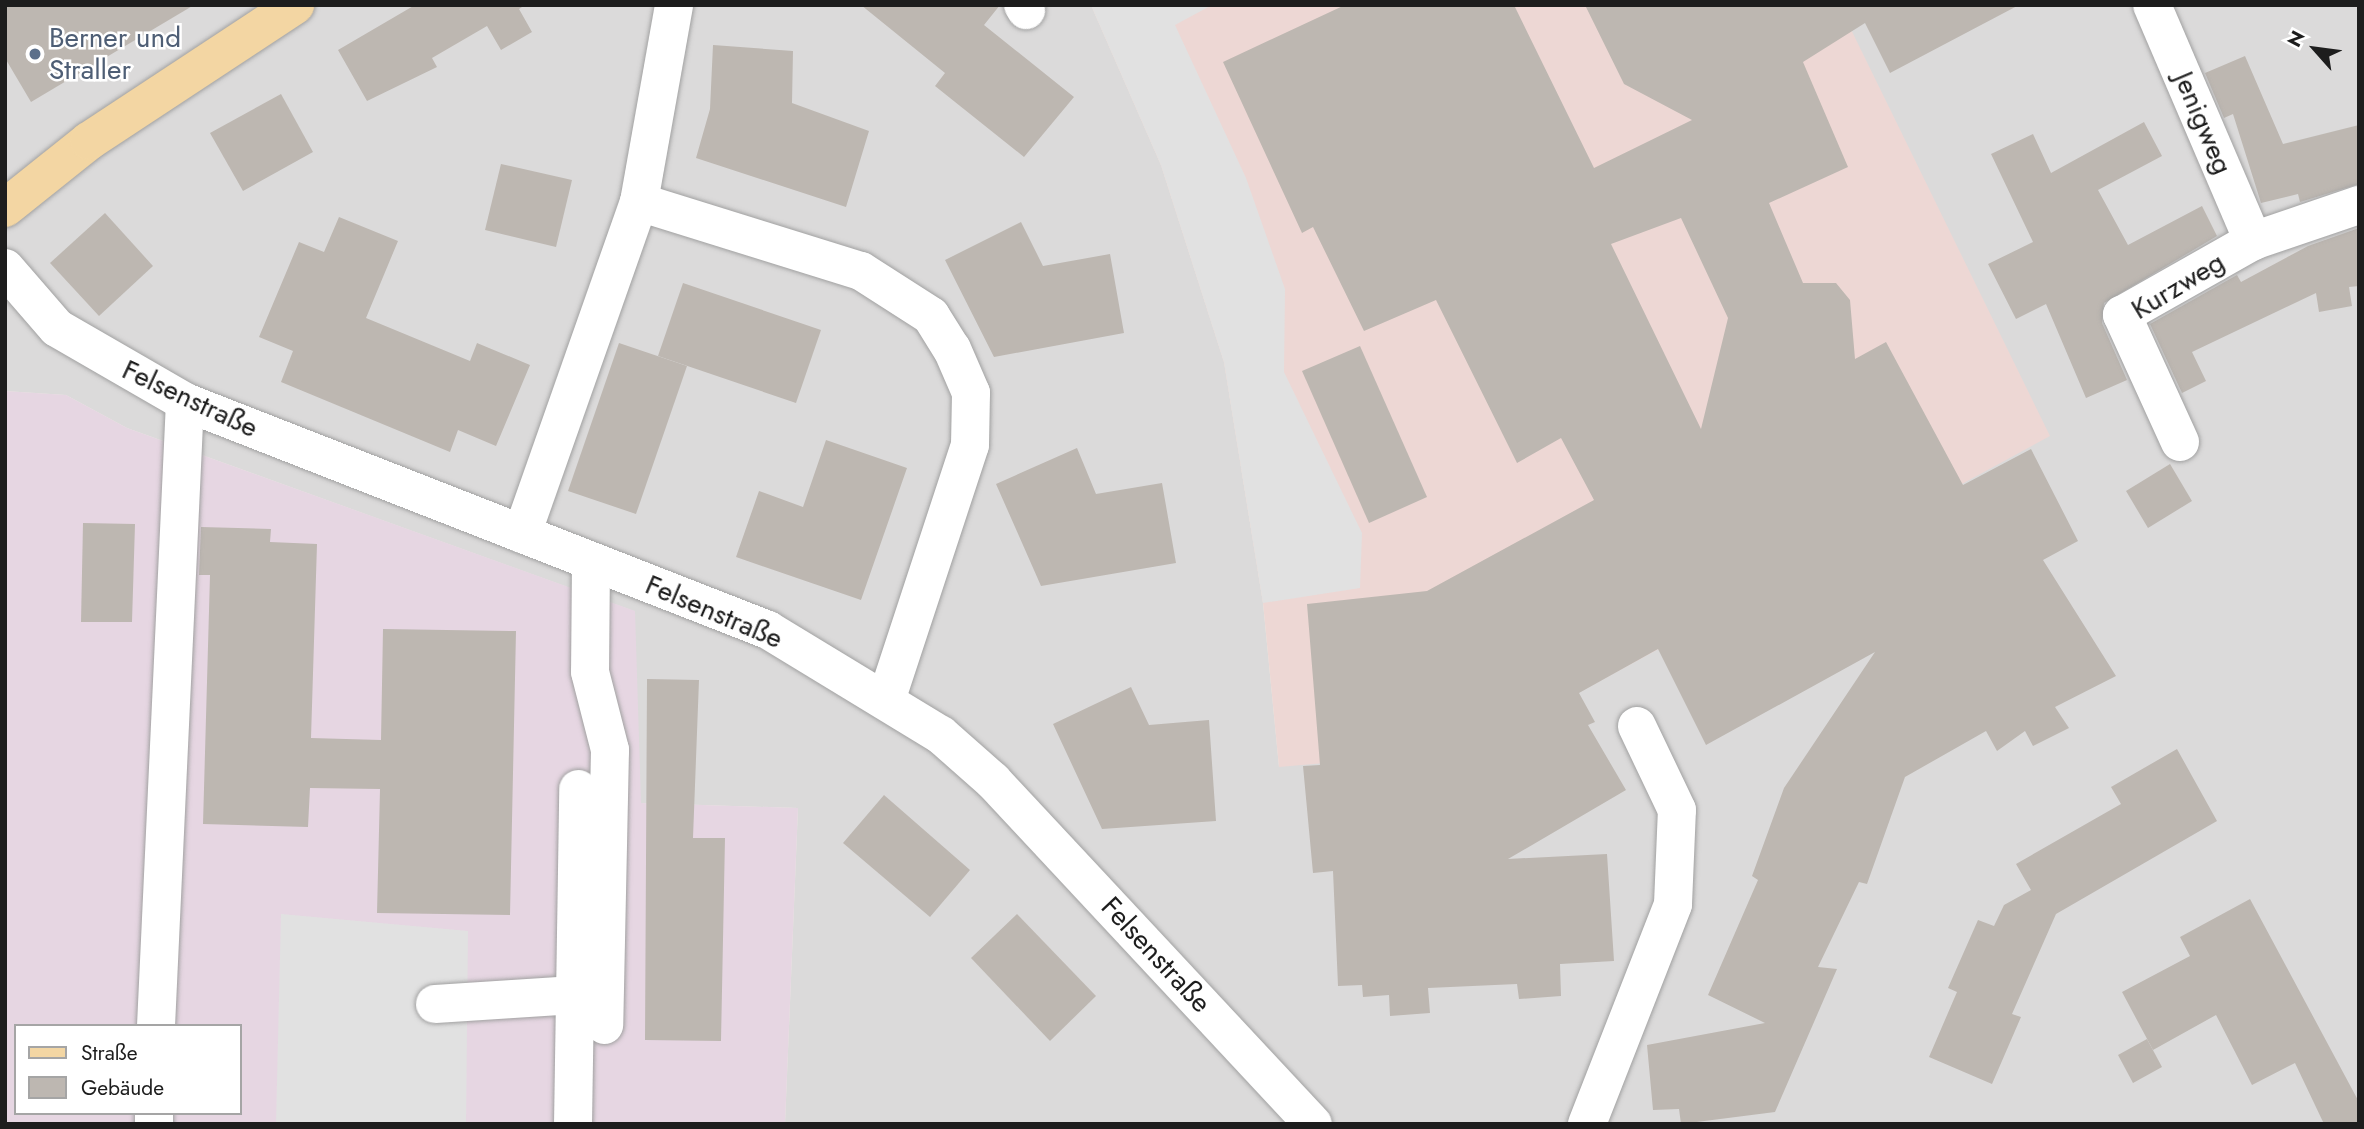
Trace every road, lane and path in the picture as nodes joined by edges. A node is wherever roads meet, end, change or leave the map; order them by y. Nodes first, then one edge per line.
1 (295, 5) edge
2 (674, 5) edge
3 (2152, 5) edge
4 (639, 202) junction
5 (2359, 205) edge
6 (5, 208) edge
7 (2253, 241) junction
8 (5, 268) edge
9 (185, 402) junction
10 (2180, 442) dead end
11 (522, 534) junction
12 (591, 561) junction
13 (886, 701) junction
14 (1637, 726) dead end
15 (578, 789) dead end
16 (575, 995) junction
17 (435, 1004) dead end
18 (156, 1024) edge
19 (604, 1025) dead end
20 (573, 1124) edge
21 (1313, 1124) edge
22 (1587, 1124) edge

1 - 6 main road
2 - 4 street
3 - 7 street, Jenigweg
4 - 11 street
4 - 13 street
5 - 7 street, Kurzweg
7 - 10 street, Kurzweg
8 - 9 street, Felsenstraße
9 - 11 street, Felsenstraße
9 - 18 street
11 - 12 street, Felsenstraße
12 - 13 street, Felsenstraße
12 - 19 street
13 - 21 street, Felsenstraße
14 - 22 street
15 - 16 street
16 - 17 street
16 - 20 street

